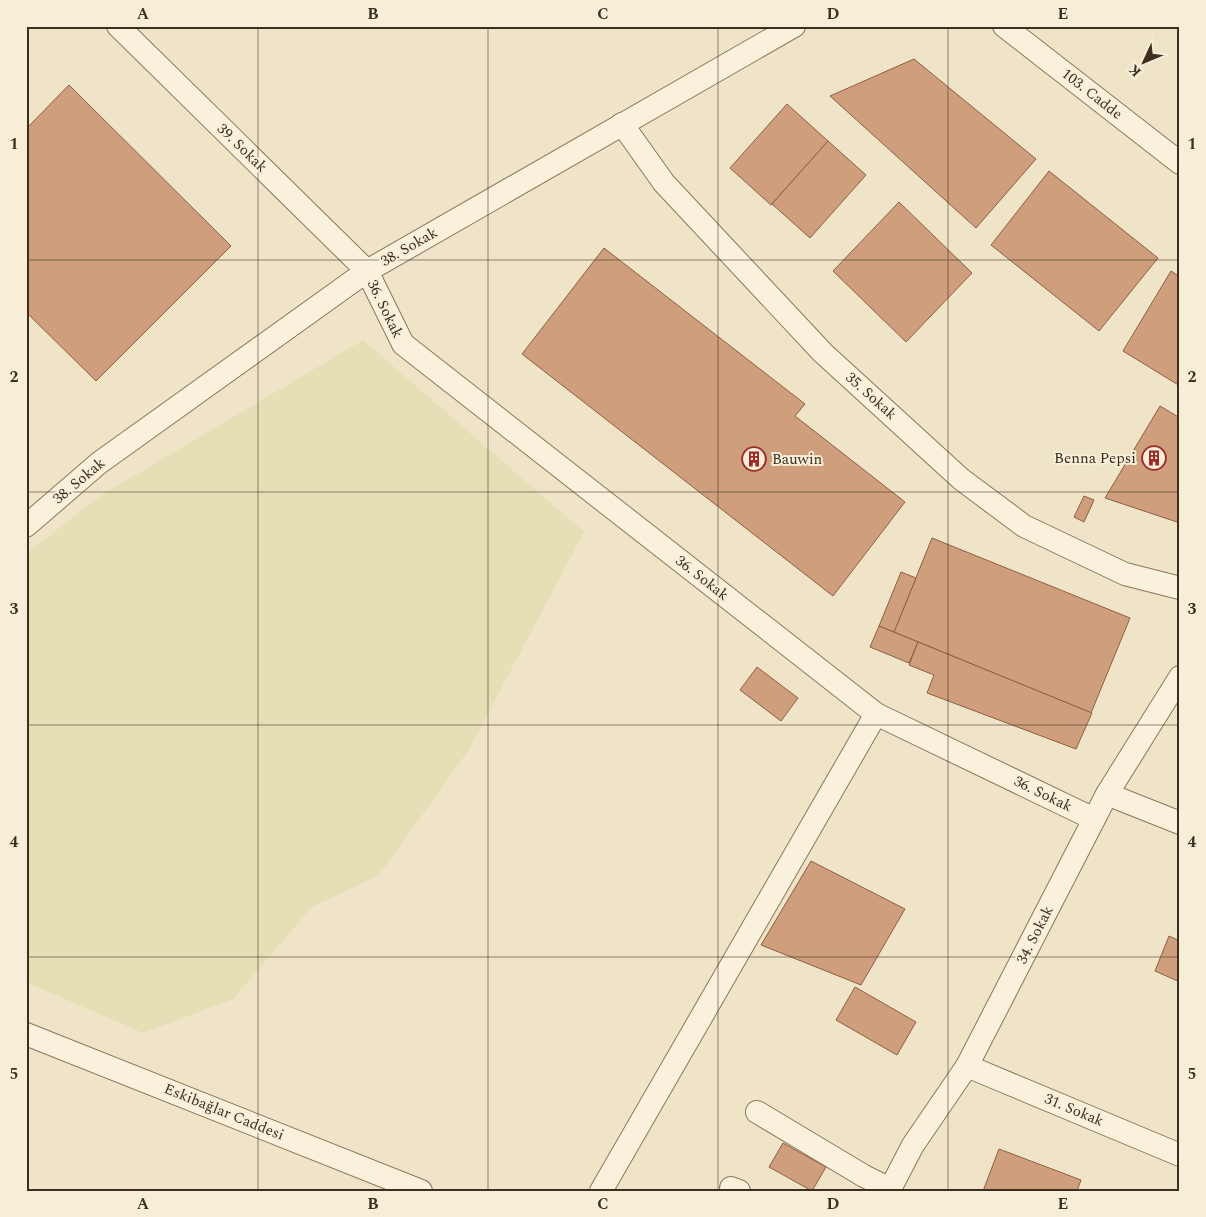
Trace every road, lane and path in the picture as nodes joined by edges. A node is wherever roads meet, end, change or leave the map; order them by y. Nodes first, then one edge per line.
1 (118, 26) edge
2 (794, 26) edge
3 (1004, 26) edge
4 (622, 124) junction
5 (1180, 162) edge
6 (367, 270) junction
7 (26, 526) edge
8 (1180, 588) edge
9 (1180, 677) edge
10 (876, 714) junction
11 (1107, 794) junction
12 (1094, 819) junction
13 (1180, 823) edge
14 (26, 1034) edge
15 (967, 1066) junction
16 (757, 1112) dead end
17 (1180, 1155) edge
18 (889, 1190) edge
19 (421, 1191) edge
20 (601, 1191) edge

1 - 6 street, 39. Sokak
2 - 4 street, 38. Sokak
3 - 5 street, 103. Cadde
4 - 6 street, 38. Sokak
4 - 8 street, 35. Sokak
6 - 7 street, 38. Sokak
6 - 10 street, 36. Sokak
9 - 11 street, 34. Sokak
10 - 12 street, 36. Sokak
10 - 20 street
11 - 12 street, 34. Sokak
11 - 13 street
12 - 15 street, 34. Sokak
14 - 19 street, Eskibağlar Caddesi
15 - 17 street, 31. Sokak
15 - 18 street, 34. Sokak
16 - 18 street

